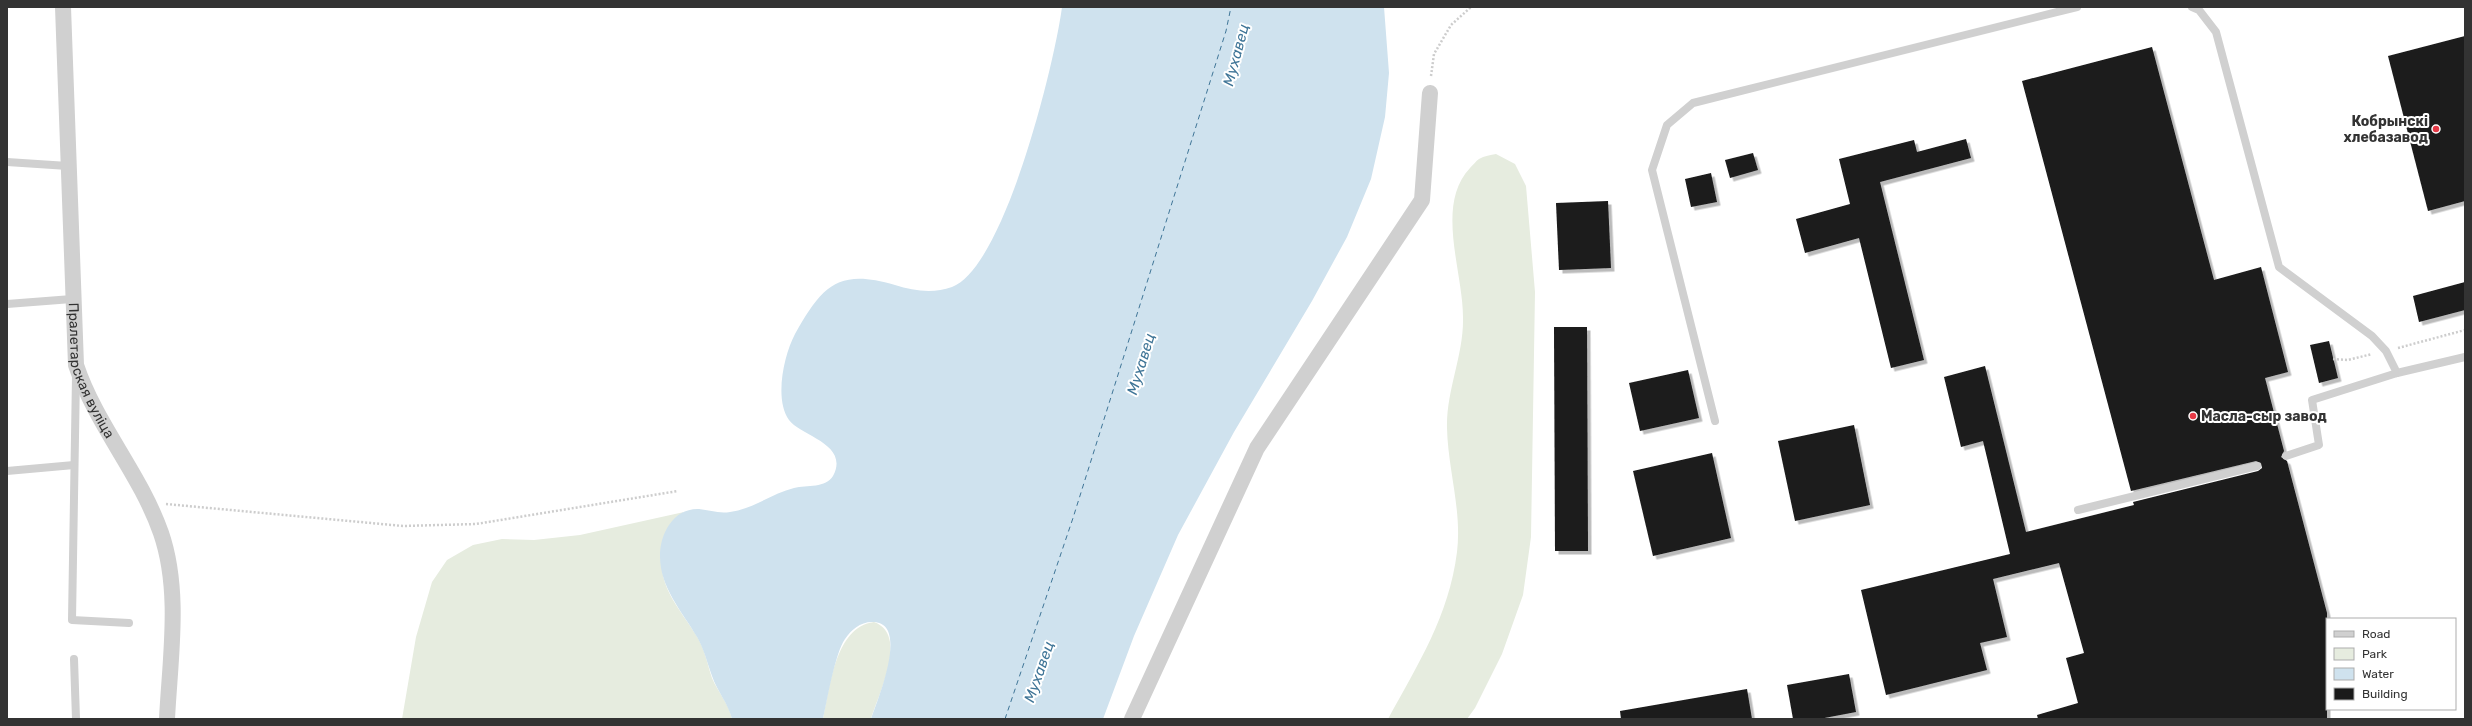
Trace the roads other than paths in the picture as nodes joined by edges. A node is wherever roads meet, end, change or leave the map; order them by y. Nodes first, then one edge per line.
1 (63, 7) edge
2 (2077, 7) edge
3 (2192, 7) edge
4 (1430, 94) road end
5 (7, 162) edge
6 (68, 166) junction
7 (72, 299) junction
8 (7, 304) edge
9 (2465, 357) edge
10 (76, 365) junction
11 (2397, 373) junction
12 (1715, 421) dead end
13 (2286, 456) dead end
14 (74, 465) junction
15 (2257, 466) dead end
16 (7, 470) edge
17 (2078, 510) dead end
18 (129, 623) dead end
19 (74, 659) dead end
20 (76, 719) edge
21 (166, 719) edge
22 (1132, 719) edge

1 - 6 street, Пралетарская вуліца
2 - 12 lane
3 - 11 lane
4 - 22 street
5 - 6 lane
6 - 7 street, Пралетарская вуліца
7 - 8 lane
7 - 10 street, Пралетарская вуліца
9 - 11 lane
10 - 14 lane
10 - 21 street, Пралетарская вуліца
11 - 13 lane
14 - 16 lane
14 - 18 lane
15 - 17 lane
19 - 20 lane

